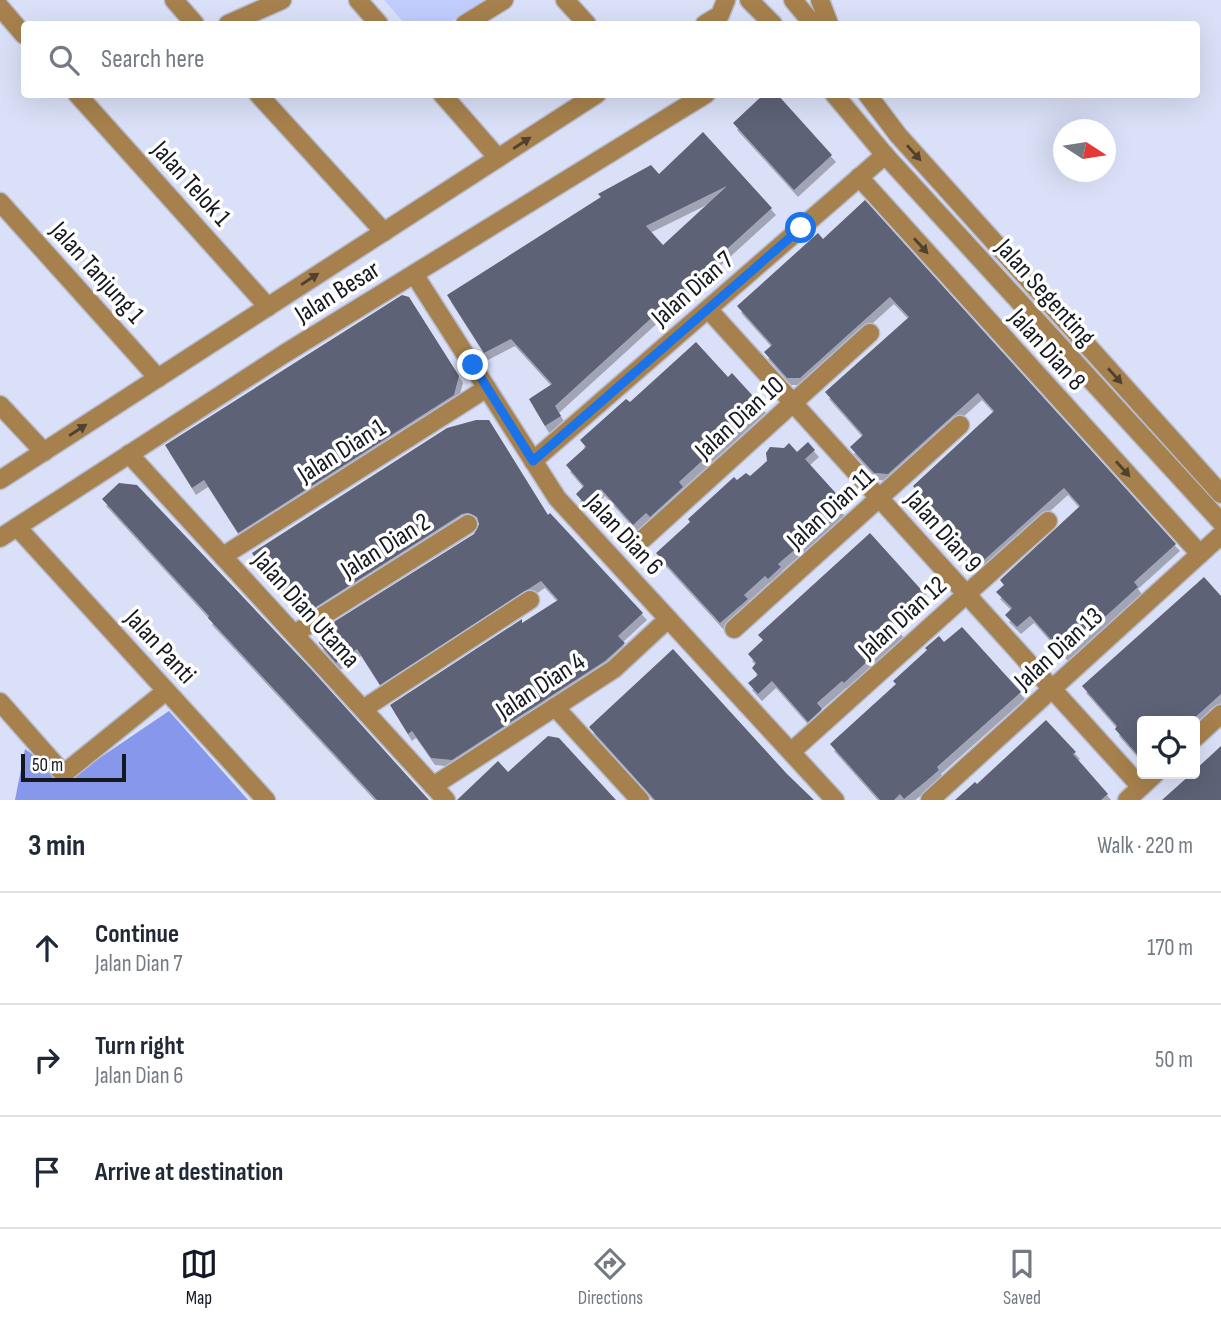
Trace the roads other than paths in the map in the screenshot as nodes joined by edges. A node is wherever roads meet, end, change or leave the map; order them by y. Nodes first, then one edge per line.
1 (174, 0) edge
2 (282, 0) edge
3 (358, 0) edge
4 (504, 0) edge
5 (565, 0) edge
6 (726, 0) edge
7 (793, 0) edge
8 (820, 0) edge
9 (752, 2) edge
10 (0, 7) edge
11 (192, 21) edge
12 (235, 21) edge
13 (376, 21) edge
14 (470, 21) edge
15 (584, 21) edge
16 (710, 21) edge
17 (770, 21) edge
18 (810, 21) edge
19 (828, 21) edge
20 (21, 32) edge
21 (81, 98) edge
22 (262, 98) edge
23 (446, 98) edge
24 (591, 98) edge
25 (700, 98) edge
26 (837, 98) edge
27 (869, 98) edge
28 (870, 98) edge
29 (885, 155) junction
30 (498, 158) junction
31 (859, 177) junction
32 (0, 202) edge
33 (384, 232) junction
34 (414, 274) junction
35 (268, 307) junction
36 (708, 309) junction
37 (870, 333) dead end
38 (158, 378) junction
39 (487, 388) junction
40 (793, 403) junction
41 (0, 405) edge
42 (960, 425) dead end
43 (44, 452) junction
44 (129, 454) junction
45 (533, 461) junction
46 (0, 480) edge
47 (1221, 494) edge
48 (879, 498) junction
49 (1048, 521) dead end
50 (1221, 522) edge
51 (468, 524) dead end
52 (17, 527) junction
53 (1221, 535) edge
54 (0, 538) edge
55 (642, 539) dead end
56 (1200, 554) junction
57 (223, 556) junction
58 (966, 594) junction
59 (530, 600) dead end
60 (668, 619) junction
61 (734, 629) dead end
62 (294, 634) junction
63 (1052, 689) junction
64 (166, 691) junction
65 (0, 702) edge
66 (555, 707) junction
67 (363, 709) junction
68 (1221, 714) edge
69 (1200, 733) edge
70 (791, 752) junction
71 (1150, 779) edge
72 (433, 786) junction
73 (1141, 787) junction
74 (267, 800) edge
75 (446, 800) edge
76 (640, 800) edge
77 (835, 800) edge
78 (930, 800) edge
79 (1126, 800) edge

1 - 11 street
2 - 12 street
3 - 13 street
4 - 14 street
5 - 15 street
6 - 16 street
7 - 18 street
8 - 19 street
9 - 17 street
10 - 20 street
21 - 35 street, Jalan Telok 1
22 - 33 street
23 - 30 street
30 -> 24 street, Jalan Besar
25 - 34 street, Jalan Besar
26 - 29 street, Jalan Segenting
27 - 29 street
28 -> 47 street, Jalan Segenting
29 - 31 street, Jalan Dian 7
29 - 50 street, Jalan Segenting
30 - 33 street, Jalan Besar
31 - 36 street, Jalan Dian 7
31 -> 56 street, Jalan Dian 8
32 - 38 street, Jalan Tanjung 1
35 -> 33 street, Jalan Besar
34 - 39 street, Jalan Dian 6
34 - 44 street, Jalan Besar
35 - 38 street, Jalan Besar
36 - 40 street, Jalan Dian 9
36 - 45 street, Jalan Dian 7
37 - 40 street, Jalan Dian 10
43 -> 38 street, Jalan Besar
39 - 45 street, Jalan Dian 6
39 - 57 street, Jalan Dian 1
40 - 48 street, Jalan Dian 9
40 - 55 street, Jalan Dian 10
41 - 43 street
42 - 48 street, Jalan Dian 11
43 - 46 street, Jalan Besar
44 - 52 street, Jalan Besar
44 - 57 street, Jalan Dian Utama
45 - 60 street, Jalan Dian 6
48 - 58 street, Jalan Dian 9
48 - 61 street, Jalan Dian 11
49 - 58 street, Jalan Dian 12
51 - 62 street, Jalan Dian 2
52 - 54 street, Jalan Besar
52 - 64 street, Jalan Panti
53 - 56 street, Jalan Dian 13
56 - 63 street, Jalan Dian 13
57 - 62 street, Jalan Dian Utama
58 - 63 street, Jalan Dian 9
58 - 70 street, Jalan Dian 12
59 - 67 street
60 - 66 street, Jalan Dian 4
60 - 70 street, Jalan Dian 6
62 - 67 street, Jalan Dian Utama
63 - 73 street, Jalan Dian 9
63 - 78 street, Jalan Dian 13
64 - 65 street
64 - 74 street, Jalan Panti
66 - 72 street, Jalan Dian 4
66 - 76 street
67 - 72 street, Jalan Dian Utama
68 - 69 street
70 - 77 street, Jalan Dian 6
71 - 73 street
72 - 75 street, Jalan Dian Utama
73 - 79 street

